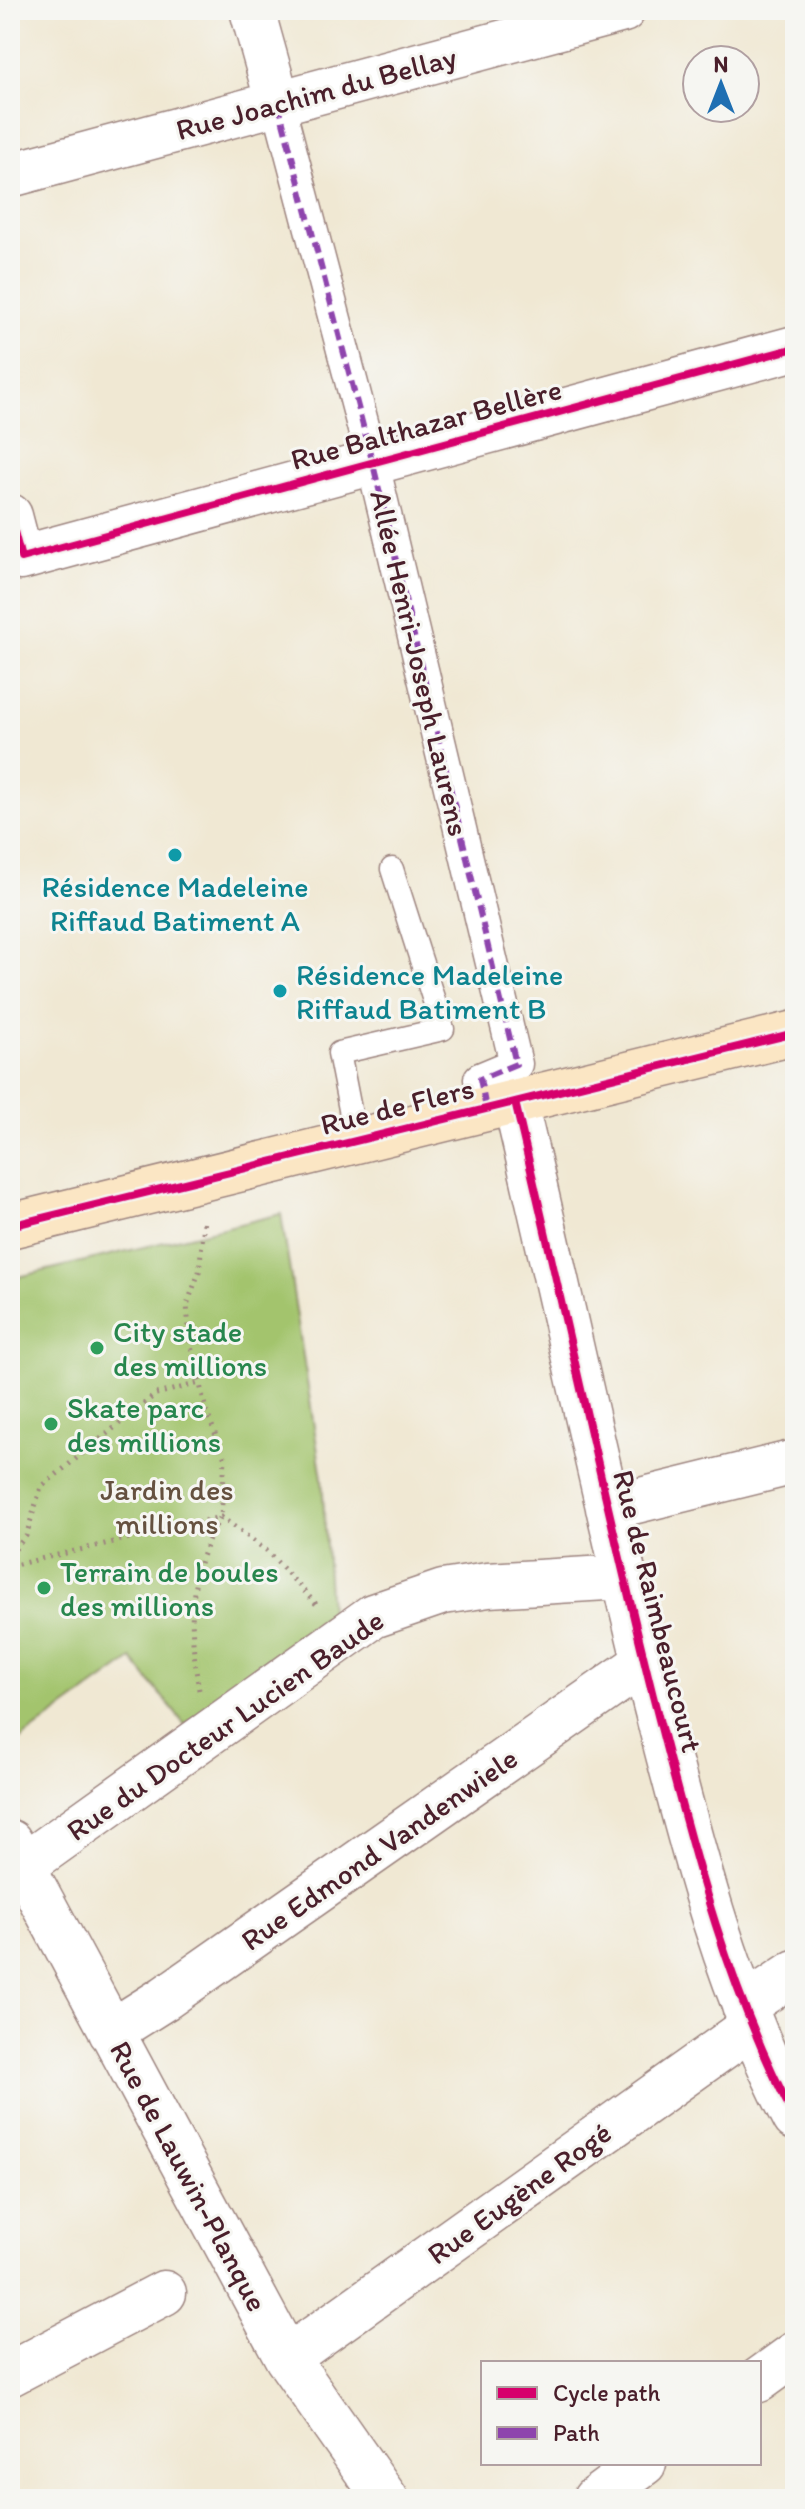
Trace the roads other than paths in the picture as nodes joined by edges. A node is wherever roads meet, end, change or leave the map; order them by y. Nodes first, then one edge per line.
1 (252, 10) edge
2 (623, 10) edge
3 (278, 103) junction
4 (10, 175) edge
5 (795, 348) edge
6 (373, 464) junction
7 (10, 516) edge
8 (392, 869) dead end
9 (795, 1033) edge
10 (500, 1105) junction
11 (356, 1140) junction
12 (10, 1226) edge
13 (795, 1462) edge
14 (608, 1508) junction
15 (623, 1577) junction
16 (645, 1662) junction
17 (20, 1874) edge
18 (795, 1972) edge
19 (747, 2016) junction
20 (111, 2032) junction
21 (795, 2118) edge
22 (164, 2293) dead end
23 (795, 2354) edge
24 (287, 2358) junction
25 (10, 2374) edge
26 (761, 2379) edge
27 (641, 2465) edge
28 (386, 2499) edge
29 (595, 2499) edge

1 - 3 street
2 - 3 street, Rue Joachim du Bellay
3 - 4 street, Rue Joachim du Bellay
3 - 6 street, Allée Henri-Joseph Laurens
5 - 6 street, Rue Balthazar Bellère
6 - 7 street, Rue Balthazar Bellère
6 - 10 street, Allée Henri-Joseph Laurens
8 - 11 lane
9 - 10 main road, Rue de Flers
10 - 11 main road, Rue de Flers
10 - 14 street, Rue de Raimbeaucourt
11 - 12 main road, Rue de Flers
13 - 14 street
14 - 15 street, Rue de Raimbeaucourt
15 - 16 street, Rue de Raimbeaucourt
15 - 17 street, Rue du Docteur Lucien Baude
16 - 19 street, Rue de Raimbeaucourt
16 - 20 street, Rue Edmond Vandenwiele
17 - 20 street, Rue de Lauwin-Planque
18 - 19 street, Rue Eugène Rogé
19 - 21 street, Rue de Raimbeaucourt
19 - 24 street, Rue Eugène Rogé
20 - 24 street, Rue de Lauwin-Planque
22 - 25 street
23 - 26 street
24 - 28 street, Rue de Lauwin-Planque
27 - 29 street

